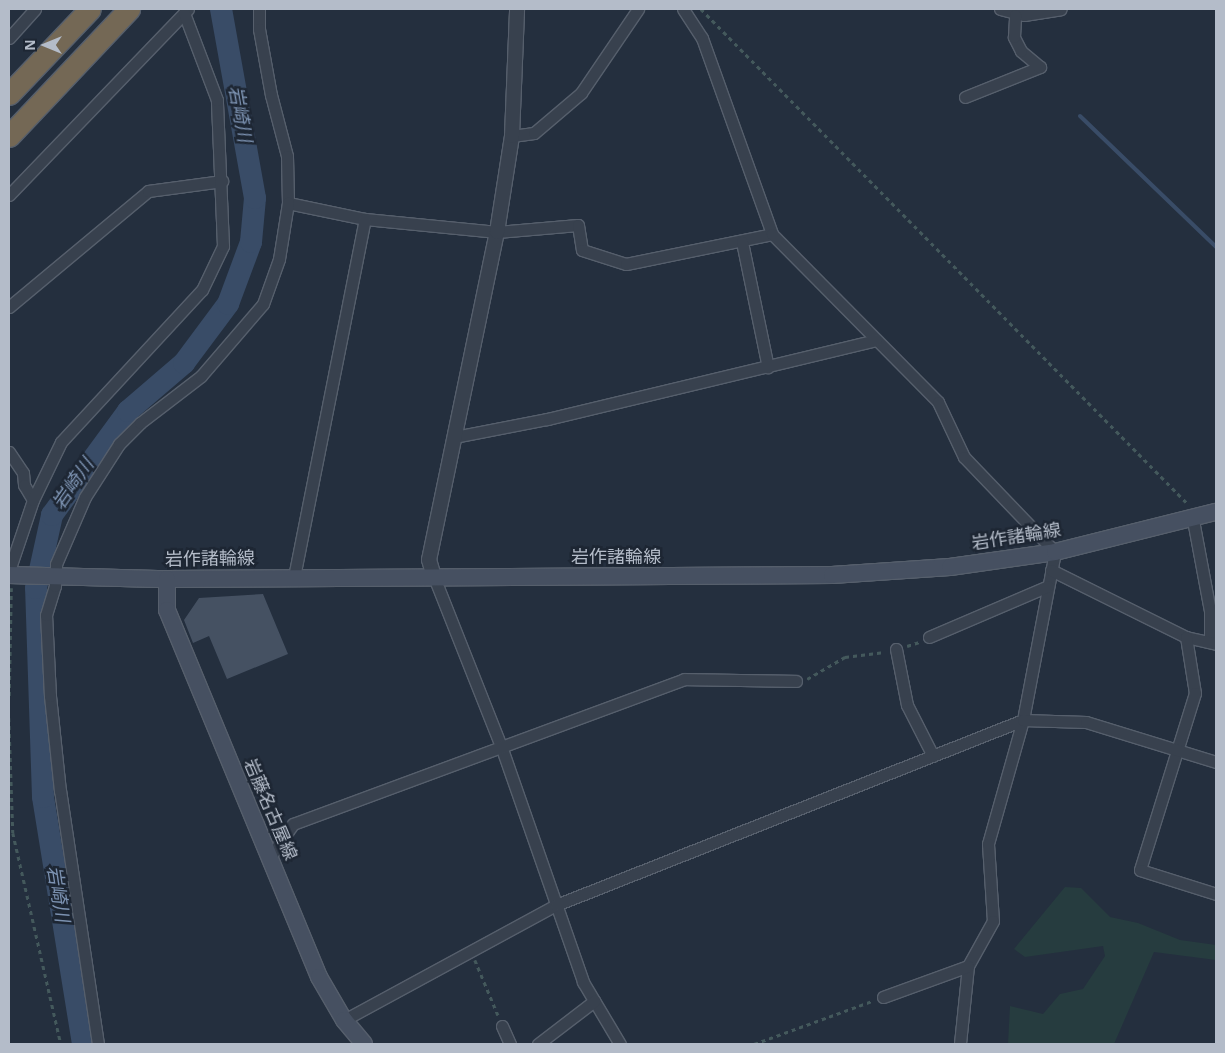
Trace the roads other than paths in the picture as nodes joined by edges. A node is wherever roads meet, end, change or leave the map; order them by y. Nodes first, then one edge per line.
1 (35, 9) edge
2 (90, 9) edge
3 (130, 9) edge
4 (259, 9) edge
5 (517, 9) edge
6 (638, 9) edge
7 (683, 9) edge
8 (1000, 9) edge
9 (1061, 9) edge
10 (186, 11) edge
11 (1015, 14) junction
12 (113, 26) junction
13 (9, 38) edge
14 (9, 94) edge
15 (965, 97) dead end
16 (9, 136) edge
17 (512, 136) junction
18 (9, 144) edge
19 (222, 181) junction
20 (9, 194) edge
21 (288, 203) junction
22 (365, 219) junction
23 (497, 232) junction
24 (772, 234) junction
25 (742, 242) junction
26 (9, 307) edge
27 (876, 340) junction
28 (768, 367) junction
29 (454, 437) junction
30 (9, 452) edge
31 (33, 500) junction
32 (1216, 512) edge
33 (1194, 520) junction
34 (1055, 552) junction
35 (1051, 570) junction
36 (12, 576) edge
37 (53, 576) junction
38 (434, 576) junction
39 (294, 577) junction
40 (167, 579) junction
41 (1048, 586) junction
42 (929, 637) road end
43 (1186, 637) junction
44 (1213, 643) edge
45 (896, 649) road end
46 (796, 681) road end
47 (1023, 720) junction
48 (501, 746) junction
49 (1178, 750) junction
50 (932, 756) junction
51 (1216, 762) edge
52 (270, 857) junction
53 (1216, 894) edge
54 (556, 905) junction
55 (968, 966) junction
56 (883, 997) road end
57 (594, 1001) junction
58 (344, 1020) junction
59 (502, 1026) road end
60 (98, 1044) edge
61 (364, 1044) edge
62 (510, 1044) edge
63 (538, 1044) edge
64 (620, 1044) edge
65 (960, 1044) edge

1 - 13 street
2 - 14 highway
3 - 12 highway
4 - 21 street
5 - 17 street
6 - 17 street
7 - 24 street
8 - 11 street
9 - 11 street
10 - 19 street
10 - 20 street
11 - 15 street
12 - 16 highway
12 - 18 highway
17 - 23 street
19 - 26 street
19 - 31 street
21 - 22 street
21 - 37 street
22 - 23 street
22 - 39 street
23 - 25 street
23 - 29 street
24 - 25 street
24 - 27 street
25 - 28 street
27 - 28 street
27 - 34 street
28 - 29 street
29 - 38 street
30 - 31 street
31 - 36 street
32 - 33 main road, 岩作諸輪線
33 - 34 main road, 岩作諸輪線
33 - 44 street
34 - 35 street
34 - 38 main road, 岩作諸輪線
35 - 41 street
35 - 43 street
36 - 37 main road, 岩作諸輪線
37 - 40 main road, 岩作諸輪線
37 - 60 street
38 - 39 main road, 岩作諸輪線
38 - 48 street
39 - 40 main road, 岩作諸輪線
40 - 52 main road, 岩藤名古屋線
41 - 42 street
41 - 47 street
43 - 44 street
43 - 49 street
45 - 50 street
46 - 48 street
47 - 49 street
47 - 50 street
47 - 55 street
48 - 52 street
48 - 54 street
49 - 51 street
49 - 53 street
50 - 54 street
52 - 58 main road, 岩藤名古屋線
54 - 57 street
54 - 58 street
55 - 56 street
55 - 65 street
57 - 63 street
57 - 64 street
58 - 61 main road, 岩藤名古屋線
59 - 62 street

